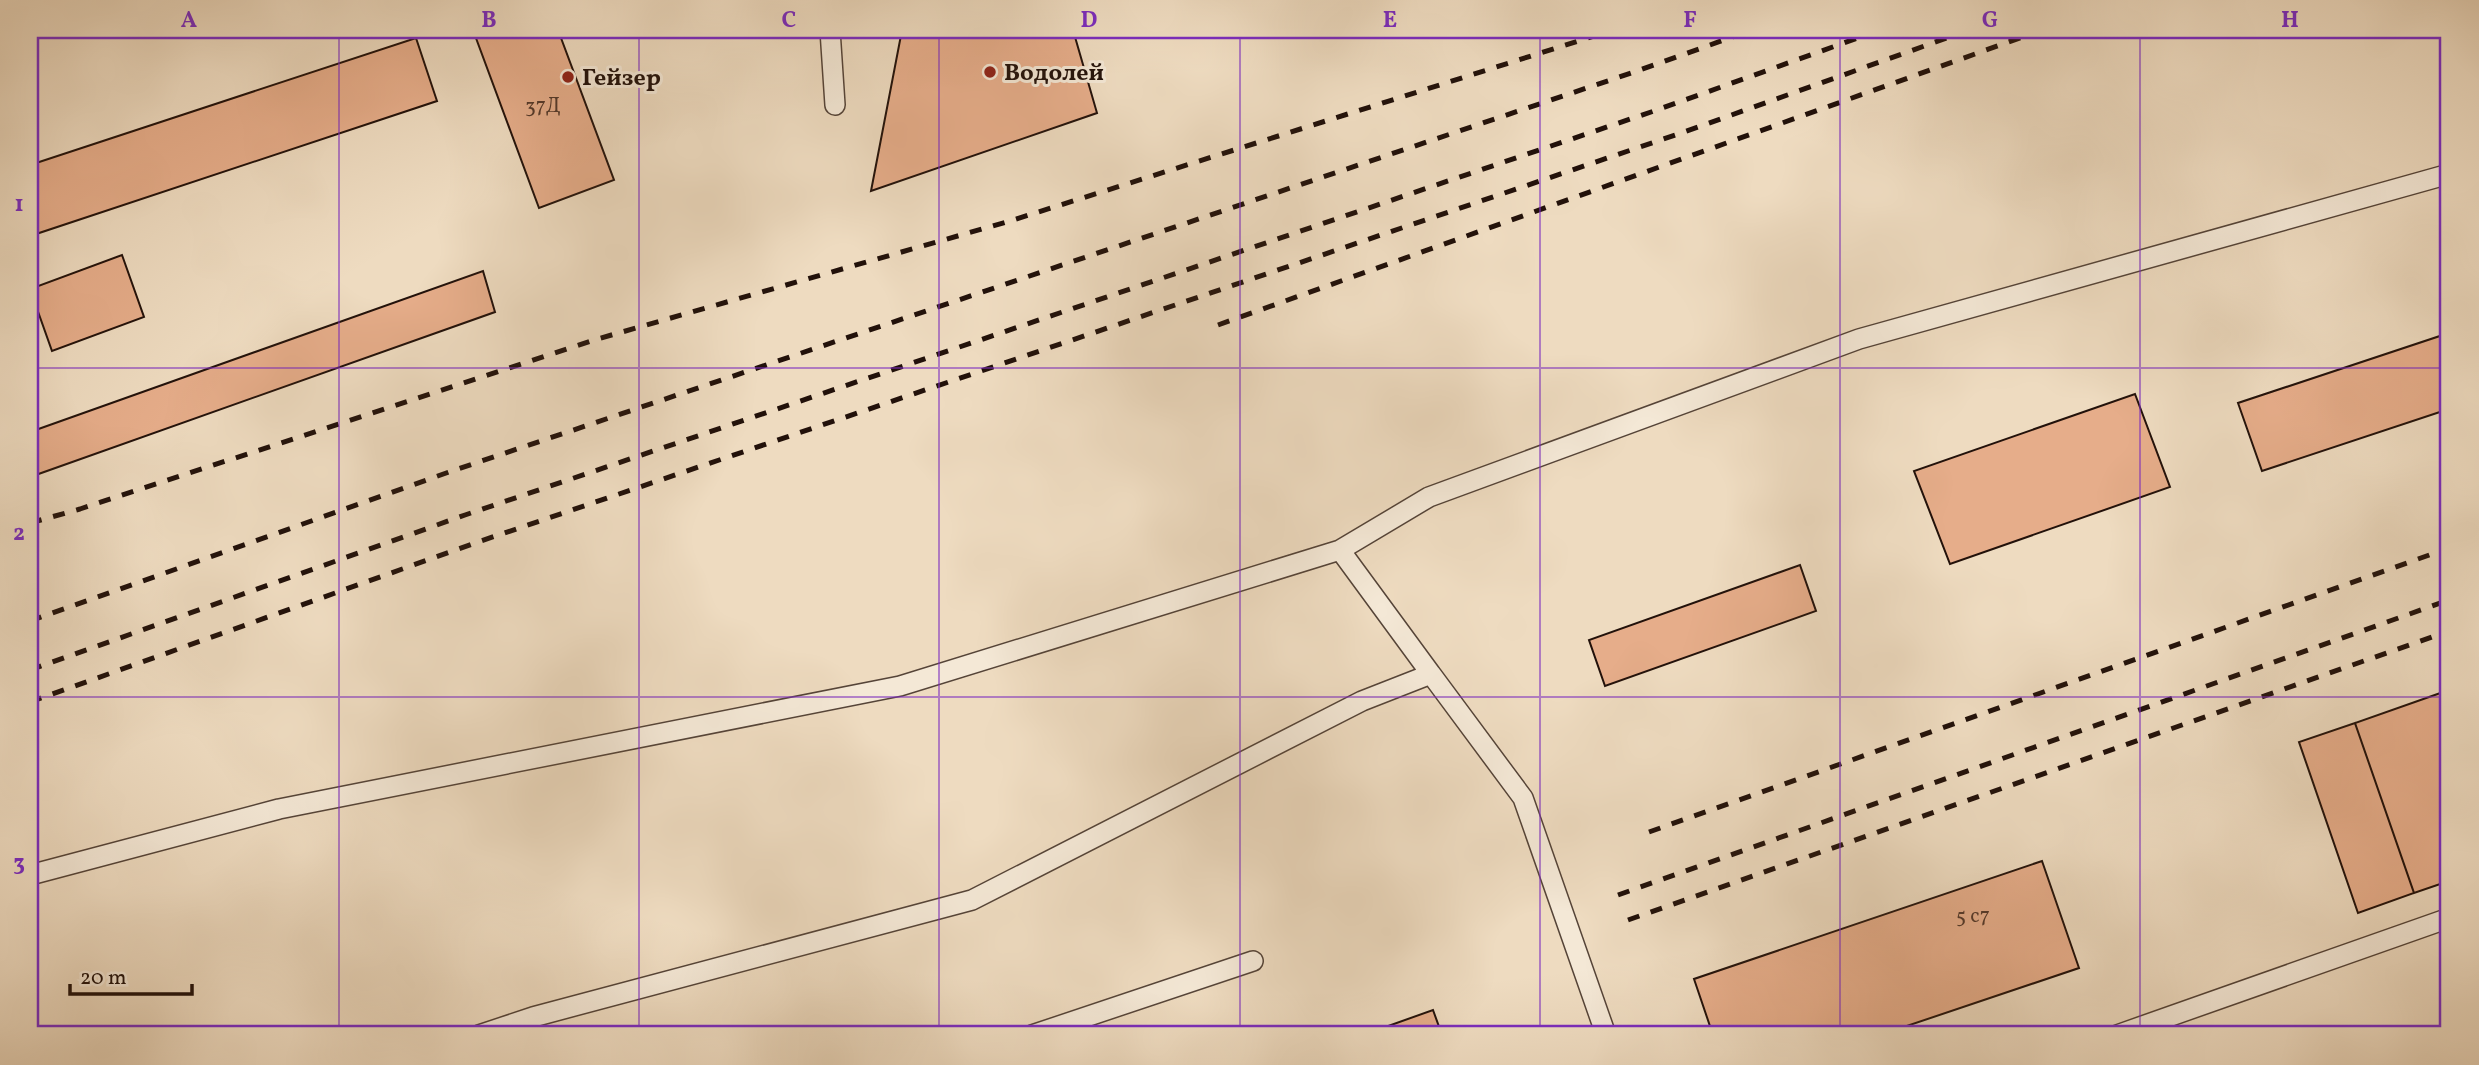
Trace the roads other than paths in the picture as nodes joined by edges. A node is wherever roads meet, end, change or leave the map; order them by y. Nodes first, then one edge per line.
1 (830, 30) edge
2 (835, 105) dead end
3 (2449, 174) edge
4 (1340, 550) junction
5 (1431, 674) junction
6 (30, 875) edge
7 (2449, 918) edge
8 (1253, 961) dead end
9 (479, 1035) edge
10 (1032, 1035) edge
11 (1606, 1035) edge
12 (2117, 1035) edge

1 - 2 lane
3 - 4 lane
4 - 5 lane
4 - 6 lane
5 - 9 lane
5 - 11 lane
7 - 12 lane
8 - 10 lane

